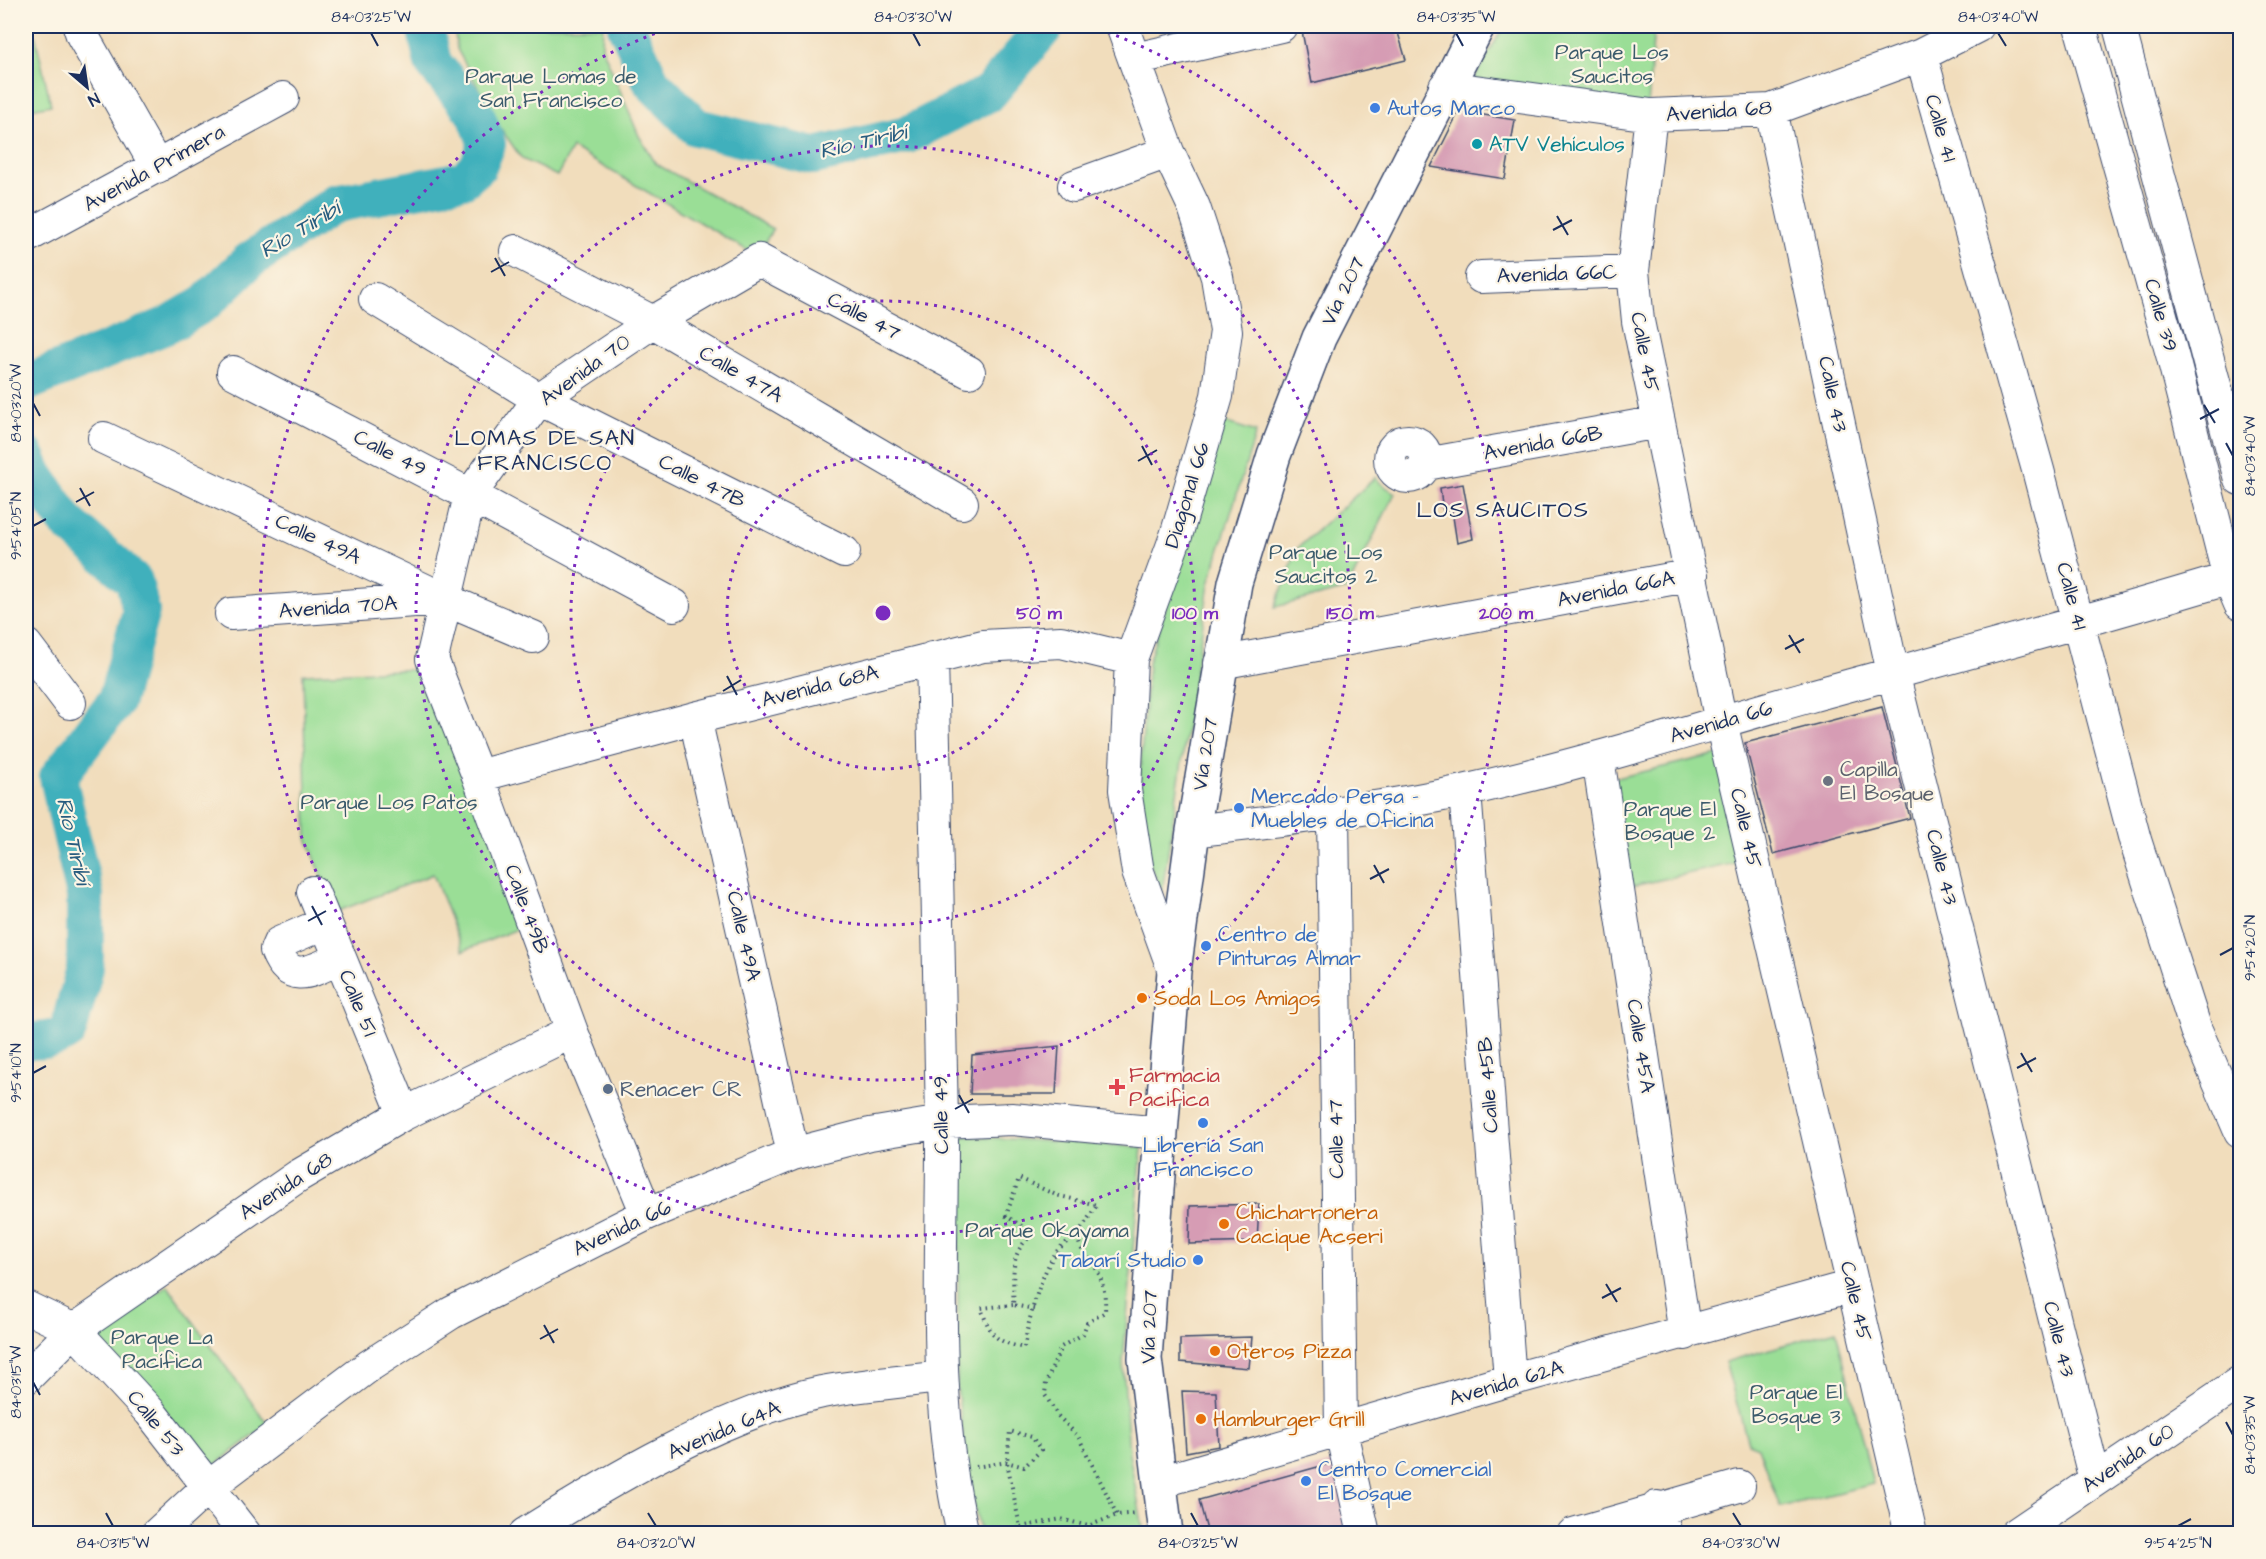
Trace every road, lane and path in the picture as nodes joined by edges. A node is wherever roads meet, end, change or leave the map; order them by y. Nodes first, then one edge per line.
1 (79, 26) edge
2 (1122, 26) edge
3 (1281, 26) edge
4 (1478, 26) edge
5 (1978, 26) edge
6 (2080, 26) edge
7 (2120, 26) edge
8 (1921, 55) junction
9 (1134, 59) junction
10 (1445, 87) junction
11 (283, 98) dead end
12 (1771, 110) junction
13 (1652, 116) junction
14 (1168, 152) junction
15 (157, 167) junction
16 (1074, 186) dead end
17 (26, 237) edge
18 (516, 251) dead end
19 (759, 260) joint
20 (1634, 271) junction
21 (1481, 277) dead end
22 (375, 299) dead end
23 (653, 322) junction
24 (233, 372) dead end
25 (969, 372) dead end
26 (539, 399) junction
27 (1659, 423) junction
28 (104, 438) dead end
29 (1426, 464) dead end
30 (2241, 479) edge
31 (470, 495) junction
32 (962, 503) dead end
33 (844, 552) dead end
34 (1692, 575) junction
35 (2237, 586) edge
36 (444, 599) junction
37 (674, 605) dead end
38 (231, 614) dead end
39 (2080, 623) junction
40 (533, 636) dead end
41 (27, 650) edge
42 (932, 658) junction
43 (1131, 660) junction
44 (1220, 663) junction
45 (1893, 673) junction
46 (70, 703) dead end
47 (695, 718) junction
48 (1721, 722) junction
49 (1598, 758) junction
50 (478, 776) junction
51 (1466, 791) junction
52 (1333, 813) junction
53 (1193, 831) junction
54 (313, 892) dead end
55 (325, 923) junction
56 (340, 958) junction
57 (1174, 970) junction
58 (572, 1032) junction
59 (404, 1114) junction
60 (942, 1122) junction
61 (2241, 1131) edge
62 (1161, 1133) junction
63 (793, 1154) junction
64 (647, 1214) junction
65 (1077, 1235) junction
66 (1852, 1286) junction
67 (1013, 1305) junction
68 (26, 1308) edge
69 (1034, 1308) junction
70 (74, 1330) junction
71 (1685, 1334) junction
72 (941, 1377) junction
73 (26, 1378) edge
74 (1510, 1380) junction
75 (2241, 1382) edge
76 (1341, 1431) junction
77 (1007, 1462) junction
78 (976, 1467) dead end
79 (2095, 1480) junction
80 (1160, 1482) junction
81 (1739, 1486) dead end
82 (207, 1488) junction
83 (1140, 1513) dead end
84 (1117, 1515) junction
85 (1661, 1520) edge
86 (1020, 1527) junction
87 (157, 1533) edge
88 (245, 1533) edge
89 (525, 1533) edge
90 (963, 1533) edge
91 (1006, 1533) edge
92 (1166, 1533) edge
93 (1364, 1533) edge
94 (1573, 1533) edge
95 (1911, 1533) edge
96 (2016, 1533) edge

1 - 15 street
2 - 9 street, Diagonal 66
3 - 9 street
4 - 10 main road, Vía 207
5 - 8 street, Avenida 68
6 - 35 street, Calle 39
7 - 30 street, Calle 39
8 - 12 street, Avenida 68
8 - 39 street, Calle 41
9 - 14 street, Diagonal 66
10 - 13 street, Avenida 68
10 - 44 main road, Vía 207
11 - 15 street, Avenida Primera
12 - 13 street, Avenida 68
12 - 45 street, Calle 43
13 - 20 street, Calle 45
14 - 16 street
14 - 43 street, Diagonal 66
15 - 17 street, Avenida Primera
18 - 23 street, Calle 47A
19 - 23 street, Avenida 70
19 - 25 street, Calle 47
20 - 21 street, Avenida 66C
20 - 27 street, Calle 45
22 - 26 street, Calle 47B
23 - 26 street, Avenida 70
23 - 32 street, Calle 47A
24 - 31 street, Calle 49
26 - 31 street, Avenida 70
26 - 33 street, Calle 47B
27 - 29 street, Avenida 66B
27 - 34 street, Calle 45
28 - 36 street, Calle 49A
31 - 36 street, Avenida 70
31 - 37 street, Calle 49
34 - 44 street, Avenida 66A
34 - 48 street, Calle 45
35 - 39 street, Avenida 66
36 - 38 street, Avenida 70A
36 - 40 street, Calle 49A
36 - 50 street, Calle 49B
39 - 45 street, Avenida 66
39 - 61 street, Calle 41
41 - 46 street
42 - 43 street, Avenida 68A
42 - 47 street, Avenida 68A
42 - 60 street, Calle 49
43 - 57 street, Diagonal 66
44 - 53 main road, Vía 207
45 - 48 street, Avenida 66
45 - 79 street, Calle 43
47 - 50 street, Avenida 68A
47 - 63 street, Calle 49A
48 - 49 street, Avenida 66
48 - 66 street, Calle 45
49 - 51 street, Avenida 66
49 - 71 street, Calle 45A
50 - 58 street, Calle 49B
51 - 52 street, Avenida 66
51 - 74 street, Calle 45B
52 - 53 street, Avenida 66
52 - 76 street, Calle 47
53 - 57 main road, Vía 207
54 - 55 street, Calle 51
55 - 56 street, Calle 51
55 - 56 street
56 - 59 street, Calle 51
57 - 62 main road, Vía 207
58 - 59 street, Avenida 68
58 - 64 street, Calle 49B
59 - 70 street, Avenida 68
60 - 62 street, Avenida 66
60 - 63 street, Avenida 66
60 - 72 street, Calle 49
62 - 80 main road, Vía 207
63 - 64 street, Avenida 66
64 - 82 street, Avenida 66
65 - 67 path
65 - 69 path
65 - 84 path
66 - 71 street, Avenida 62A
66 - 95 street, Calle 45
67 - 69 path
67 - 69 path
68 - 70 street, Calle 53
70 - 73 street, Avenida 68
70 - 82 street, Calle 53
71 - 74 street, Avenida 62A
72 - 89 street, Avenida 64A
72 - 90 street, Calle 49
74 - 76 street, Avenida 62A
75 - 79 street, Avenida 60
76 - 80 street, Avenida 62A
76 - 93 street, Calle 47
77 - 77 path
77 - 78 path
77 - 86 path
79 - 96 street, Avenida 60
80 - 92 main road, Vía 207
81 - 85 street
82 - 87 street, Avenida 66
82 - 88 street, Calle 53
83 - 84 path
84 - 86 path
85 - 94 street
86 - 91 path

